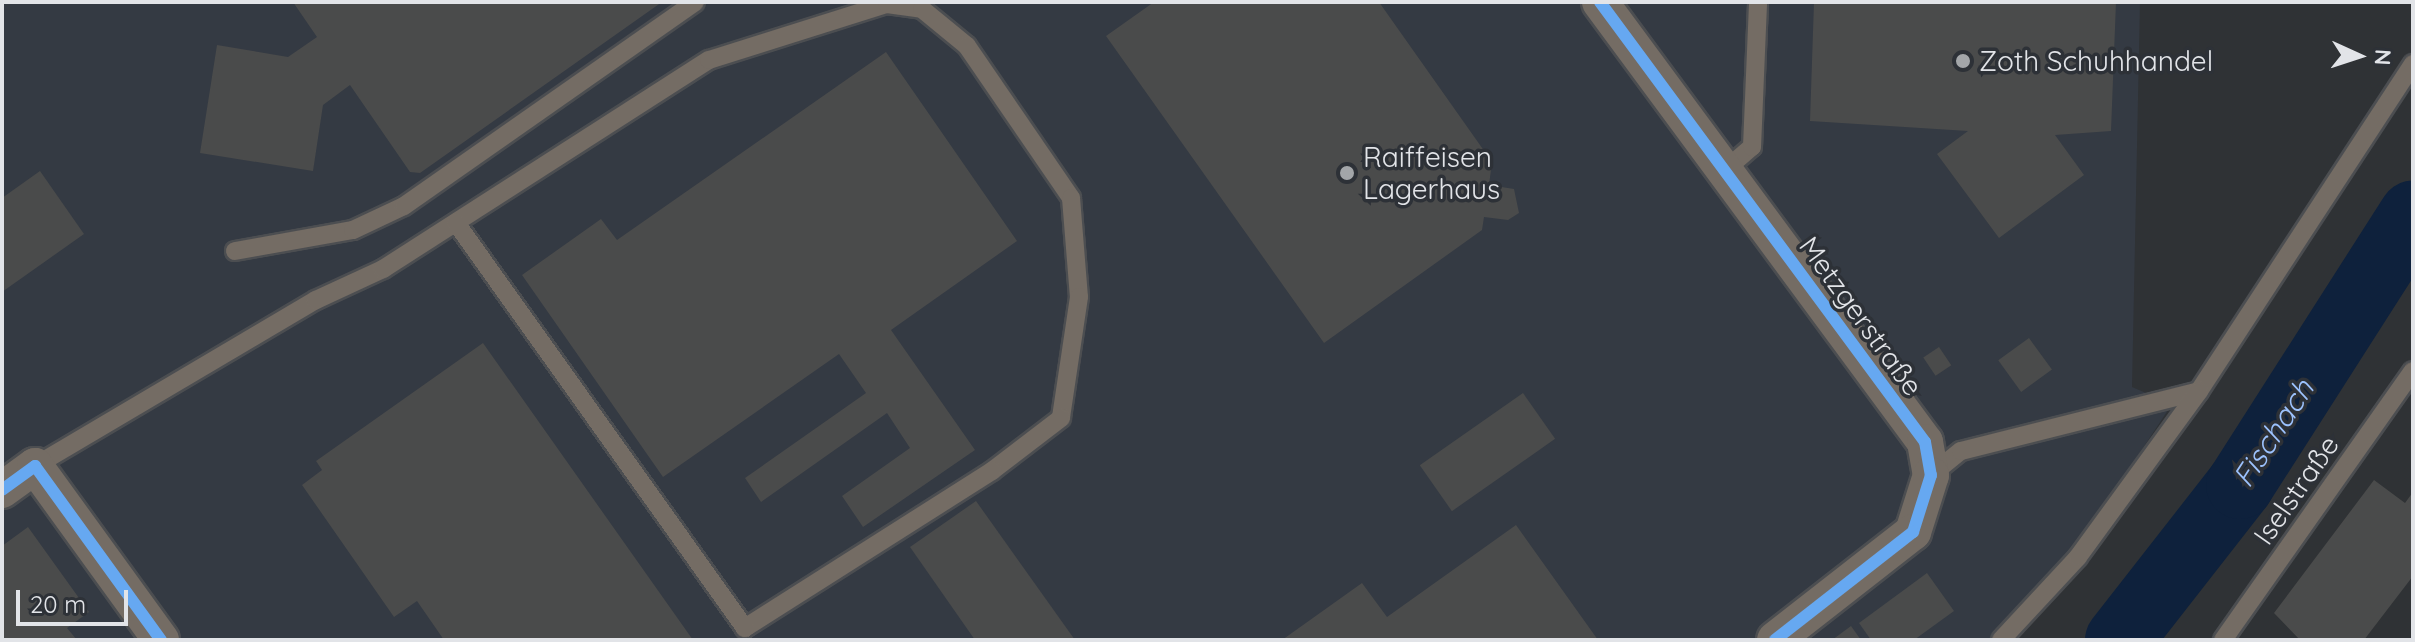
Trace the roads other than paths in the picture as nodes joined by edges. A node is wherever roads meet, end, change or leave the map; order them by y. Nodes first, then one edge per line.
1 (695, 2) edge
2 (1600, 2) edge
3 (1758, 2) edge
4 (2413, 64) edge
5 (1724, 171) junction
6 (456, 223) junction
7 (235, 251) dead end
8 (2413, 371) edge
9 (2199, 391) junction
10 (35, 466) junction
11 (1931, 475) junction
12 (2, 490) edge
13 (161, 640) edge
14 (1775, 640) edge
15 (2001, 640) edge
16 (2223, 640) edge

1 - 7 lane
2 - 5 street, Metzgerstraße
3 - 5 lane
4 - 9 lane
5 - 11 street, Metzgerstraße
6 - 6 lane
6 - 10 lane
8 - 16 lane, Iselstraße
9 - 11 lane
9 - 15 lane
10 - 12 street
10 - 13 street
11 - 14 street

